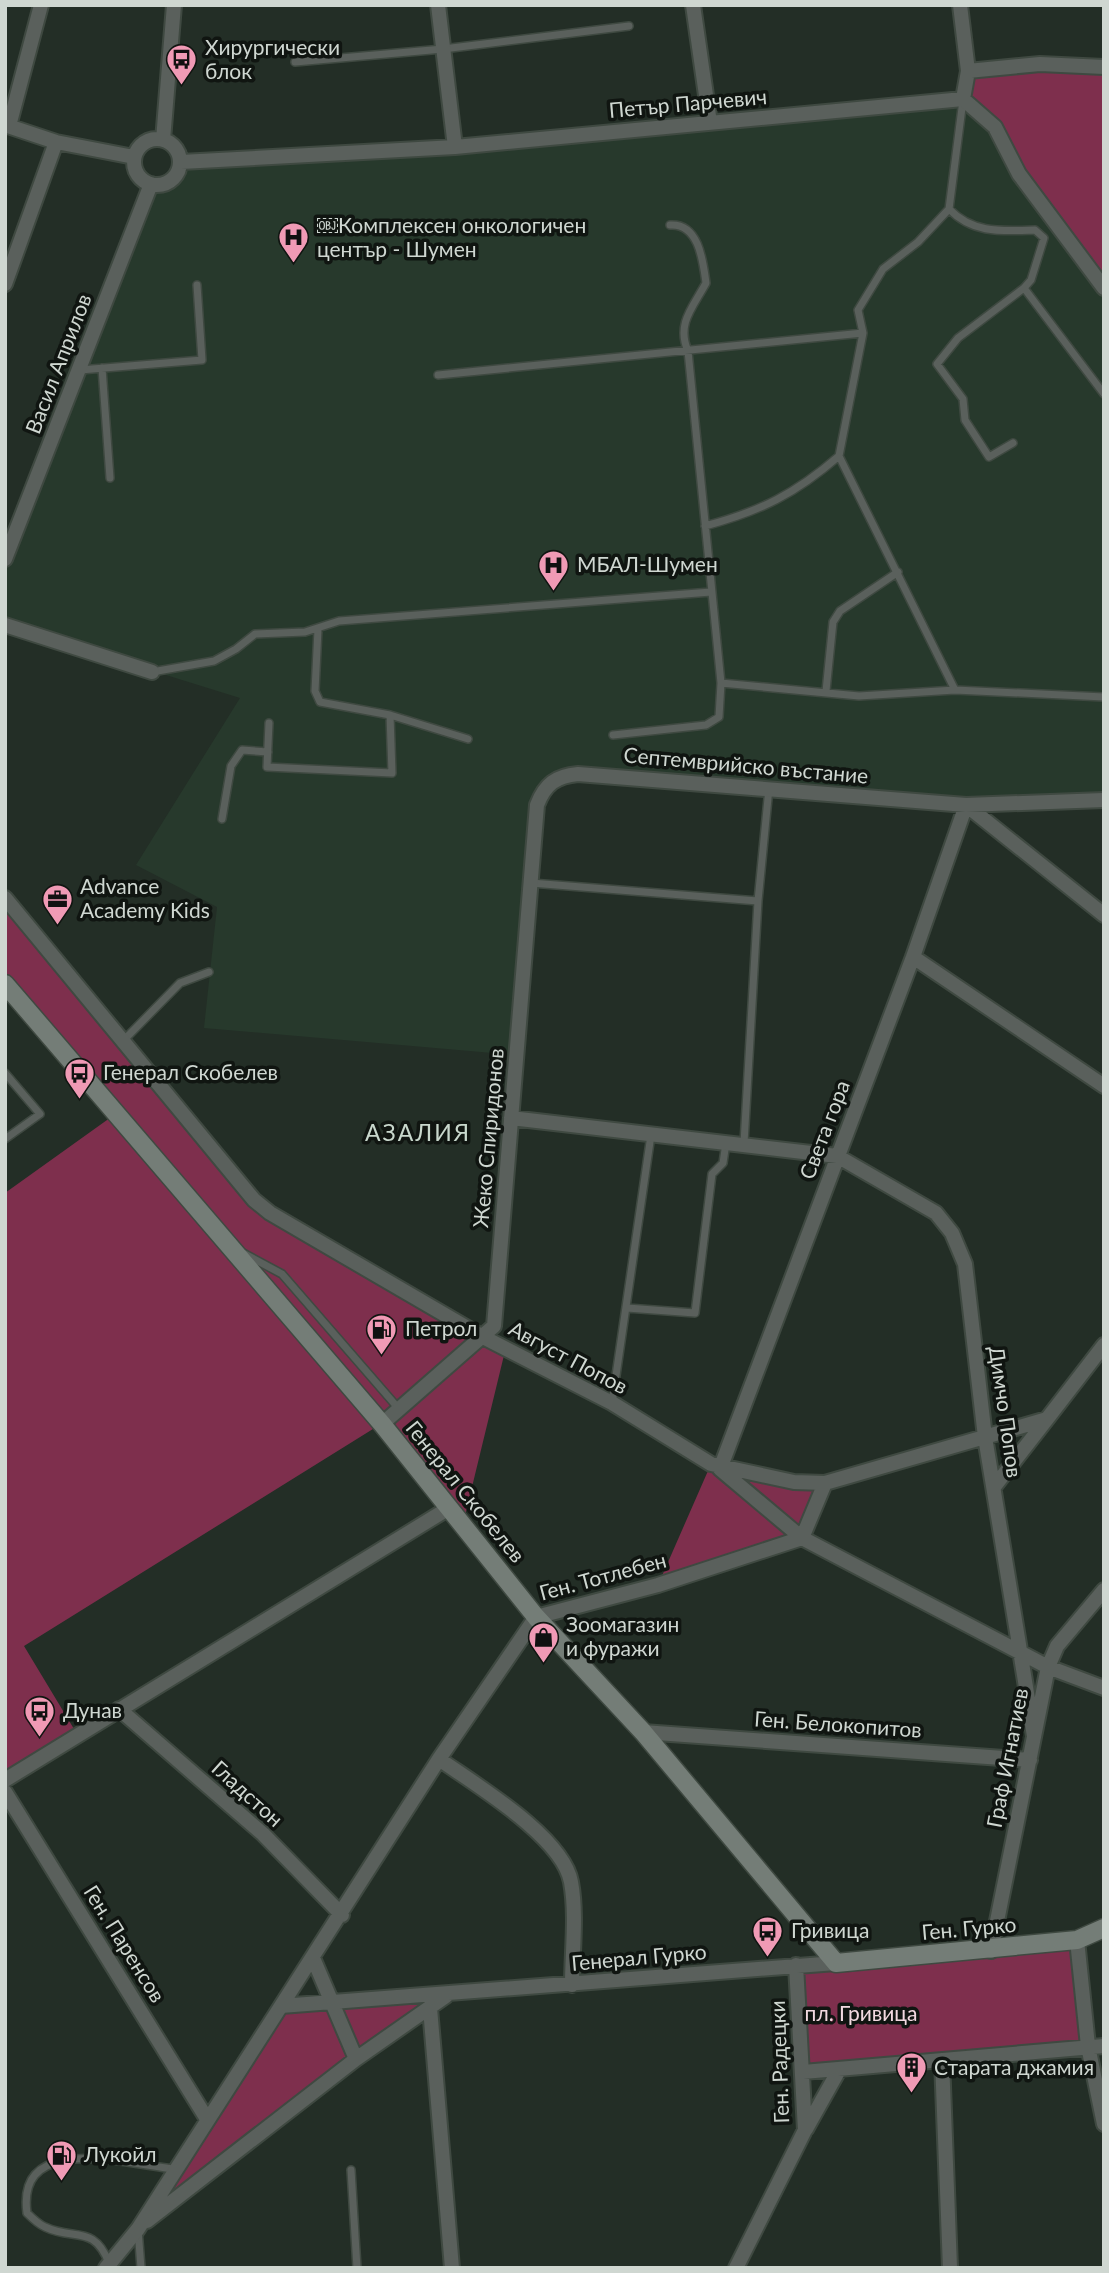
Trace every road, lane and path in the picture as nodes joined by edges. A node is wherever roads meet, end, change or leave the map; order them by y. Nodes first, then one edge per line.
1 (41, 5) edge
2 (174, 5) edge
3 (438, 5) edge
4 (693, 5) edge
5 (960, 5) edge
6 (629, 26) dead end
7 (443, 49) junction
8 (295, 62) dead end
9 (1104, 67) edge
10 (968, 71) junction
11 (963, 99) junction
12 (710, 123) junction
13 (7, 126) edge
14 (163, 140) junction
15 (56, 142) junction
16 (454, 148) junction
17 (134, 157) junction
18 (181, 162) junction
19 (151, 184) junction
20 (949, 209) junction
21 (670, 225) dead end
22 (5, 284) edge
23 (197, 285) dead end
24 (1024, 288) junction
25 (1104, 288) edge
26 (863, 332) junction
27 (688, 351) junction
28 (102, 368) junction
29 (80, 370) junction
30 (438, 375) dead end
31 (1104, 394) edge
32 (1013, 443) dead end
33 (839, 456) junction
34 (110, 478) dead end
35 (705, 526) junction
36 (5, 559) edge
37 (898, 572) junction
38 (711, 592) junction
39 (5, 625) edge
40 (318, 629) junction
41 (152, 672) joint
42 (721, 684) junction
43 (955, 690) junction
44 (826, 691) junction
45 (1104, 697) edge
46 (390, 715) junction
47 (270, 723) dead end
48 (613, 735) dead end
49 (468, 739) dead end
50 (268, 752) junction
51 (769, 788) junction
52 (1104, 800) edge
53 (537, 805) joint
54 (966, 805) junction
55 (222, 820) dead end
56 (531, 883) junction
57 (5, 898) edge
58 (758, 901) junction
59 (1104, 915) edge
60 (913, 957) junction
61 (209, 972) dead end
62 (5, 984) edge
63 (123, 1041) junction
64 (6, 1075) edge
65 (1104, 1086) edge
66 (511, 1118) junction
67 (651, 1134) junction
68 (5, 1139) edge
69 (726, 1141) junction
70 (744, 1143) junction
71 (837, 1156) junction
72 (226, 1244) junction
73 (627, 1308) junction
74 (483, 1337) junction
75 (1104, 1345) edge
76 (612, 1403) junction
77 (399, 1409) junction
78 (1047, 1419) junction
79 (382, 1424) junction
80 (985, 1437) junction
81 (720, 1469) junction
82 (825, 1483) junction
83 (994, 1487) junction
84 (449, 1508) junction
85 (802, 1538) junction
86 (1104, 1590) edge
87 (536, 1617) junction
88 (1021, 1653) junction
89 (1048, 1667) junction
90 (1104, 1688) edge
91 (119, 1709) junction
92 (643, 1732) junction
93 (1034, 1736) junction
94 (439, 1759) junction
95 (1030, 1760) junction
96 (5, 1780) edge
97 (5, 1792) edge
98 (342, 1916) junction
99 (1104, 1928) edge
100 (1077, 1940) junction
101 (991, 1951) junction
102 (313, 1958) junction
103 (836, 1964) junction
104 (796, 1965) junction
105 (572, 1985) junction
106 (446, 1996) junction
107 (331, 2002) junction
108 (281, 2006) junction
109 (430, 2008) junction
110 (1088, 2046) junction
111 (1104, 2046) edge
112 (356, 2060) junction
113 (942, 2060) junction
114 (839, 2070) junction
115 (803, 2072) junction
116 (207, 2119) junction
117 (1104, 2124) edge
118 (805, 2130) junction
119 (174, 2169) junction
120 (351, 2170) dead end
121 (138, 2229) junction
122 (108, 2266) edge
123 (141, 2268) edge
124 (357, 2268) edge
125 (452, 2268) edge
126 (736, 2268) edge
127 (950, 2268) edge

1 - 13 street
2 - 14 street
3 - 7 street
4 - 12 street
5 - 10 street
6 - 7 lane
7 - 8 lane
7 - 16 street
9 - 10 street
10 - 11 street
11 - 12 street, Петър Парчевич
11 - 20 lane
11 - 25 street
12 - 16 street, Петър Парчевич
13 - 15 street
14 - 17 street
14 - 18 street
15 - 17 street
15 - 22 street
16 - 18 street, Петър Парчевич
17 - 19 street
18 - 19 street
19 - 29 street, Васил Априлов
20 - 24 lane
20 - 26 lane
21 - 27 lane
23 - 28 lane
24 - 31 lane
24 - 32 lane
26 - 27 lane
26 - 33 lane
27 - 30 lane
27 - 35 lane
28 - 29 lane
28 - 34 lane
29 - 36 street, Васил Априлов
33 - 35 lane
33 - 37 lane
35 - 38 lane
37 - 43 lane
37 - 44 lane
38 - 40 lane
38 - 42 lane
39 - 41 street
40 - 41 lane
40 - 46 lane
42 - 44 lane
42 - 48 lane
43 - 44 lane
43 - 45 lane
46 - 49 lane
46 - 50 lane
47 - 50 lane
50 - 55 lane
51 - 53 street, Септемврийско въстание
51 - 54 street, Септемврийско въстание
51 - 58 lane
52 - 54 street, Септемврийско въстание
53 - 56 street, Жеко Спиридонов
54 - 59 street
54 - 60 street, Света гора
56 - 58 lane
56 - 66 street, Жеко Спиридонов
57 - 63 street, Август Попов
58 - 70 lane
60 - 65 street
60 - 71 street, Света гора
61 - 63 lane
62 - 72 street, Генерал Скобелев
63 - 74 street, Август Попов
64 - 68 lane
66 - 67 street
66 - 74 street, Жеко Спиридонов
67 - 69 street
67 - 73 lane
69 - 70 street
69 - 73 lane
70 - 71 street
71 - 80 street, Димчо Попов
71 - 81 street, Света гора
72 - 77 lane
72 - 79 street, Генерал Скобелев
73 - 76 lane
74 - 76 street, Август Попов
74 - 77 street, Жеко Спиридонов
75 - 78 street
76 - 81 street, Август Попов
77 - 79 street, Жеко Спиридонов
78 - 80 street, Август Попов
78 - 83 street
79 - 84 street, Генерал Скобелев
80 - 82 street, Август Попов
80 - 83 street, Димчо Попов
81 - 82 street, Август Попов
81 - 85 street
82 - 85 street
83 - 88 street, Димчо Попов
84 - 87 street, Генерал Скобелев
84 - 91 street
85 - 87 street, Ген. Тотлебен
85 - 88 street
86 - 89 street, Граф Игнатиев
87 - 92 street, Генерал Скобелев
87 - 94 street, Ген. Тотлебен
88 - 89 street
88 - 93 street, Димчо Попов
89 - 90 street
89 - 93 street, Граф Игнатиев
91 - 96 street
91 - 98 street, Гладстон
92 - 95 street, Ген. Белокопитов
92 - 103 street, Генерал Скобелев
93 - 95 street, Граф Игнатиев
94 - 98 street, Ген. Тотлебен
94 - 105 street
95 - 101 street, Граф Игнатиев
97 - 116 street, Ген. Паренсов
98 - 102 street, Ген. Тотлебен
99 - 100 street, Ген. Гурко
100 - 101 street, Ген. Гурко
100 - 110 street
101 - 103 street, Ген. Гурко
102 - 107 street
102 - 108 street, Ген. Тотлебен
103 - 104 street, Генерал Гурко
104 - 105 street, Генерал Гурко
104 - 115 street, Ген. Радецки
105 - 106 street, Генерал Гурко
106 - 107 street, Генерал Гурко
106 - 109 street
107 - 108 street, Генерал Гурко
107 - 112 street
108 - 116 street, Ген. Тотлебен
109 - 112 street
109 - 125 street
110 - 111 street
110 - 113 street
110 - 117 street
112 - 121 street
113 - 114 street
113 - 127 street
114 - 115 street
114 - 118 street
115 - 118 street, Ген. Радецки
116 - 119 street, Ген. Тотлебен
118 - 126 street, Ген. Радецки
119 - 121 street, Ген. Тотлебен
119 - 122 lane
120 - 124 lane
121 - 122 street
121 - 123 lane

